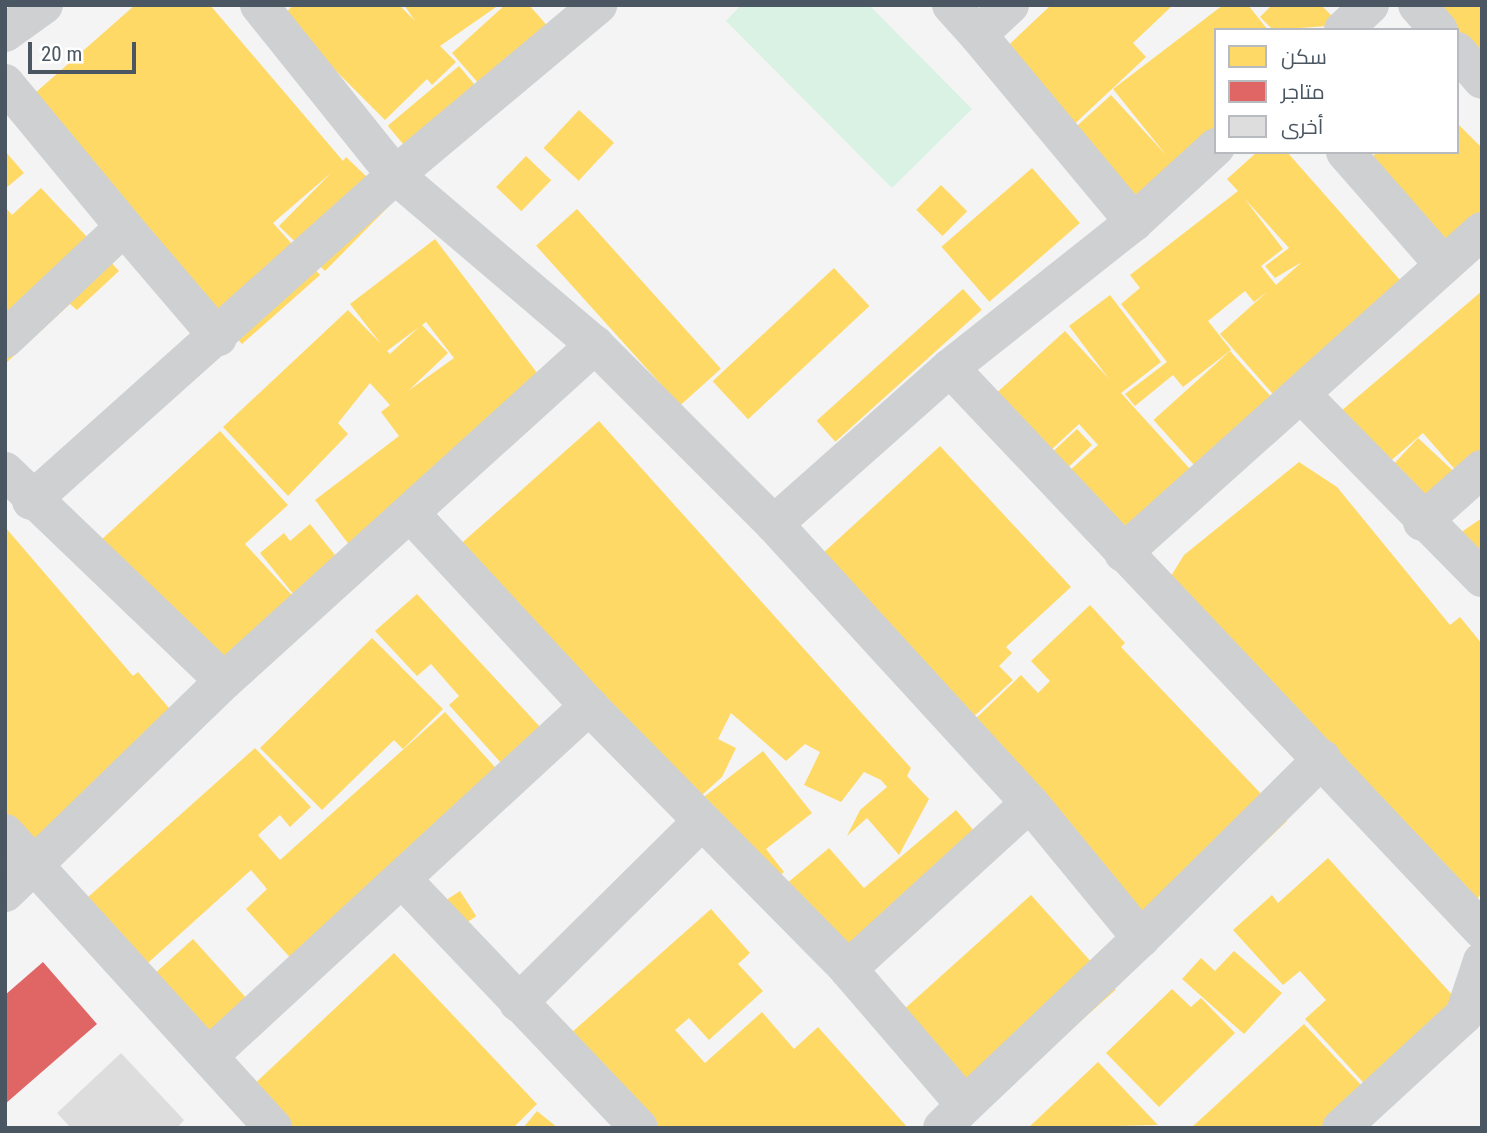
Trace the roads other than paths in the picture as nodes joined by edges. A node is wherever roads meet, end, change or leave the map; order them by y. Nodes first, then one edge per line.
1 (44, 5) edge
2 (259, 5) edge
3 (598, 5) edge
4 (951, 5) edge
5 (1010, 5) edge
6 (1370, 5) edge
7 (1417, 5) edge
8 (1345, 28) edge
9 (1436, 28) edge
10 (5, 33) edge
11 (978, 35) junction
12 (1459, 53) edge
13 (1482, 79) edge
14 (5, 83) edge
15 (1214, 149) edge
16 (1347, 154) edge
17 (395, 175) junction
18 (1134, 222) junction
19 (124, 227) junction
20 (1482, 231) edge
21 (1444, 265) junction
22 (218, 337) junction
23 (5, 339) edge
24 (595, 345) junction
25 (950, 368) junction
26 (1302, 395) junction
27 (1482, 468) edge
28 (5, 471) edge
29 (31, 501) junction
30 (412, 515) junction
31 (1422, 522) junction
32 (775, 524) junction
33 (1124, 553) junction
34 (1482, 578) edge
35 (225, 681) junction
36 (589, 706) junction
37 (1322, 759) junction
38 (1030, 803) junction
39 (699, 824) junction
40 (5, 833) edge
41 (36, 864) junction
42 (403, 880) junction
43 (5, 893) edge
44 (1482, 930) edge
45 (1142, 938) junction
46 (1482, 961) edge
47 (848, 969) junction
48 (518, 1003) junction
49 (1473, 1017) edge
50 (209, 1056) junction
51 (953, 1116) edge
52 (273, 1128) edge
53 (639, 1128) edge
54 (1341, 1128) edge

1 - 10 street
2 - 17 street
3 - 17 street
4 - 11 street
5 - 11 street
6 - 8 street
7 - 9 street
11 - 18 street
12 - 13 street
14 - 19 street
15 - 18 street
16 - 21 street
17 - 22 street
17 - 24 street
18 - 25 street
19 - 22 street
19 - 23 street
20 - 21 street
21 - 26 street
22 - 29 street
24 - 30 street
24 - 32 street
25 - 32 street
25 - 33 street
26 - 31 street
26 - 33 street
27 - 31 street
28 - 29 street
29 - 35 street
30 - 35 street
30 - 36 street
31 - 34 street
32 - 38 street
33 - 37 street
35 - 41 street
36 - 39 street
36 - 42 street
37 - 44 street
37 - 45 street
38 - 45 street
38 - 47 street
39 - 47 street
39 - 48 street
40 - 41 street
41 - 43 street
41 - 50 street
42 - 48 street
42 - 50 street
45 - 51 street
46 - 49 street
47 - 51 street
48 - 53 street
49 - 54 street
50 - 52 street

